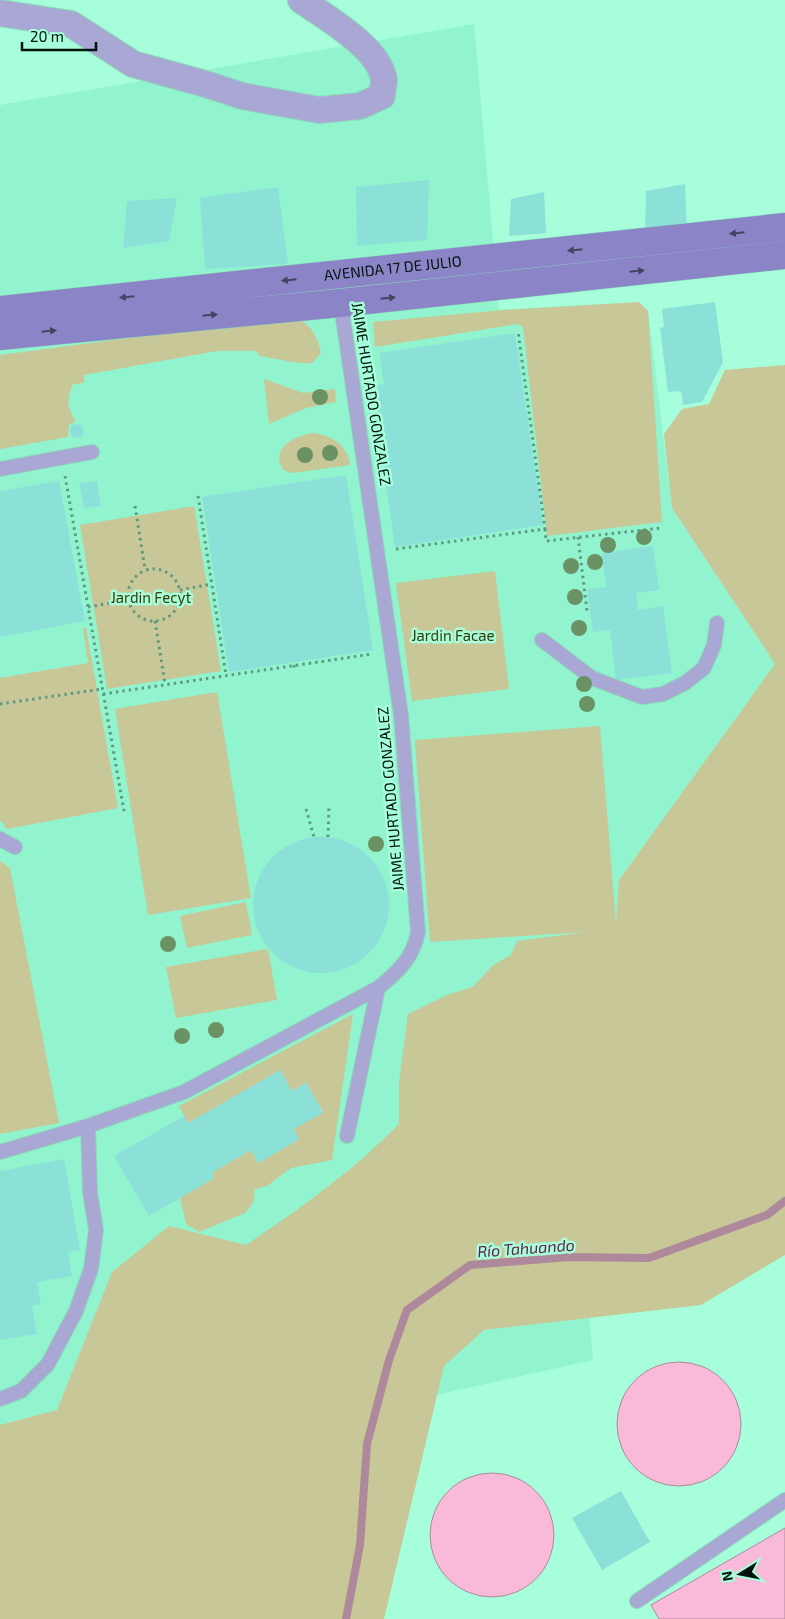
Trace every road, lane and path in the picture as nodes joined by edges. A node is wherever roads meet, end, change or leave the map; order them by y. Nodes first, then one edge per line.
1 (301, 0) edge
2 (0, 13) edge
3 (785, 227) edge
4 (785, 255) edge
5 (338, 275) junction
6 (340, 303) junction
7 (0, 310) edge
8 (518, 331) dead end
9 (0, 336) edge
10 (92, 452) dead end
11 (0, 469) edge
12 (65, 476) dead end
13 (198, 496) dead end
14 (135, 506) dead end
15 (661, 528) dead end
16 (545, 529) junction
17 (578, 537) junction
18 (393, 550) dead end
19 (145, 569) junction
20 (212, 584) junction
21 (180, 590) junction
22 (128, 600) junction
23 (88, 607) junction
24 (587, 611) dead end
25 (155, 621) junction
26 (717, 623) dead end
27 (542, 640) dead end
28 (378, 653) dead end
29 (294, 665) junction
30 (295, 671) dead end
31 (226, 675) junction
32 (165, 684) junction
33 (102, 689) junction
34 (103, 694) junction
35 (0, 704) edge
36 (329, 805) dead end
37 (306, 809) dead end
38 (124, 811) dead end
39 (314, 837) dead end
40 (328, 837) dead end
41 (0, 839) edge
42 (15, 847) dead end
43 (378, 988) junction
44 (88, 1126) junction
45 (347, 1136) dead end
46 (0, 1152) edge
47 (0, 1398) edge
48 (785, 1500) edge
49 (637, 1600) dead end

1 - 2 street
3 -> 5 main road, AVENIDA 17 DE JULIO
6 -> 4 main road, AVENIDA 17 DE JULIO
5 - 6 lane, JAIME HURTADO GONZALEZ
5 -> 7 main road, AVENIDA 17 DE JULIO
9 -> 6 main road, AVENIDA 17 DE JULIO
6 - 43 lane, JAIME HURTADO GONZALEZ
8 - 16 path
10 - 11 lane
12 - 23 path
13 - 20 path
14 - 19 path
15 - 17 path
16 - 17 path
16 - 18 path
17 - 24 path
19 - 21 path
19 - 22 path
20 - 21 path
20 - 31 path
21 - 25 path
22 - 23 path
22 - 25 path
23 - 33 path
25 - 32 path
26 - 27 lane
28 - 29 path
29 - 30 path
29 - 31 path
31 - 32 path
32 - 34 path
33 - 34 path
33 - 35 path
34 - 38 path
36 - 40 path
37 - 39 path
41 - 42 lane
43 - 44 lane, JAIME HURTADO GONZALEZ
43 - 45 lane
44 - 46 lane, JAIME HURTADO GONZALEZ
44 - 47 lane
48 - 49 lane

